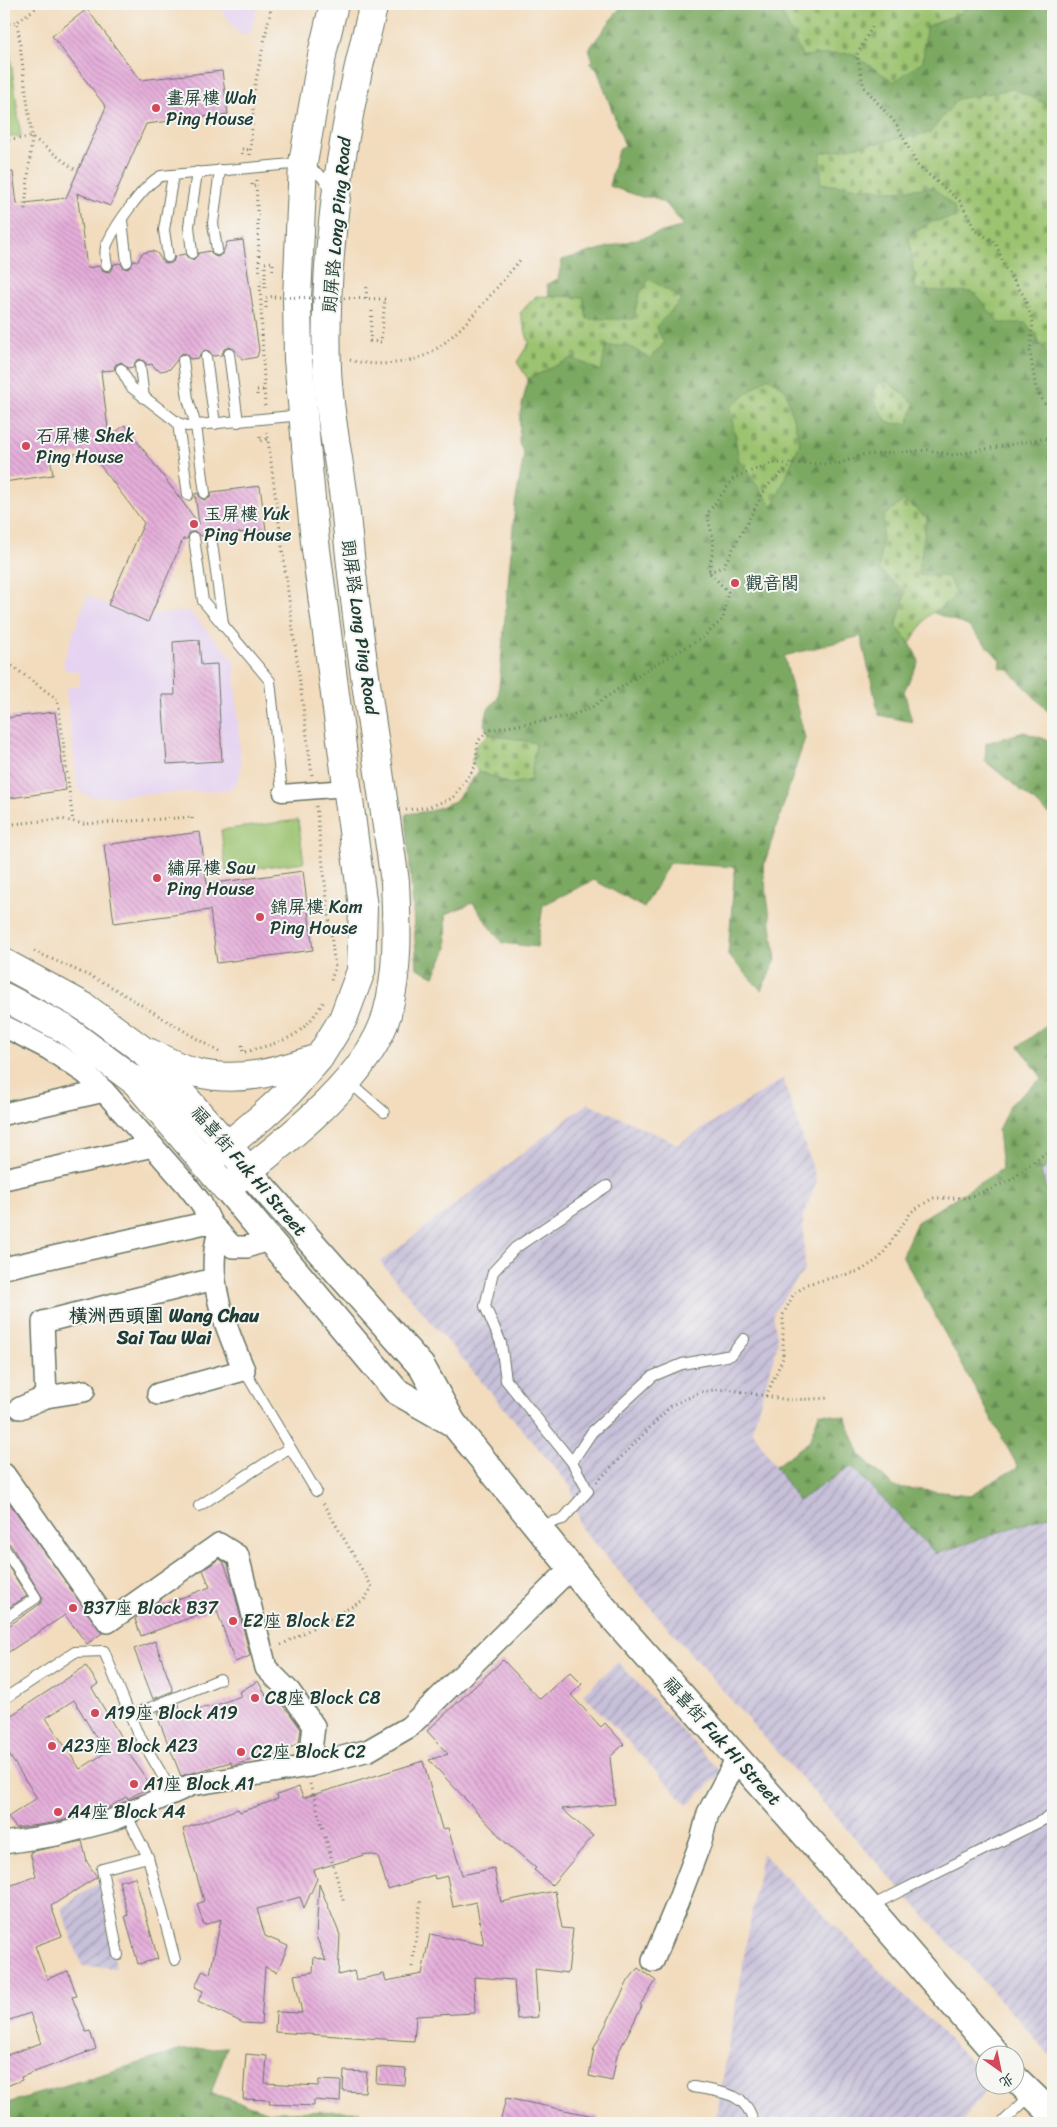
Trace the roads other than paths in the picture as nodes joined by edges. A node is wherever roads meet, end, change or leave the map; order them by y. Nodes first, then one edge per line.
1 (334, 4) edge
2 (374, 4) edge
3 (304, 163) junction
4 (220, 170) junction
5 (197, 172) junction
6 (174, 175) junction
7 (336, 195) junction
8 (122, 221) junction
9 (217, 250) dead end
10 (192, 254) dead end
11 (168, 257) dead end
12 (127, 262) dead end
13 (107, 265) dead end
14 (229, 354) dead end
15 (206, 357) dead end
16 (183, 360) dead end
17 (140, 366) dead end
18 (121, 369) dead end
19 (329, 397) junction
20 (144, 398) junction
21 (302, 415) junction
22 (238, 422) junction
23 (178, 423) junction
24 (215, 424) junction
25 (196, 426) junction
26 (205, 493) dead end
27 (188, 495) dead end
28 (211, 536) dead end
29 (194, 538) dead end
30 (223, 623) junction
31 (346, 788) junction
32 (282, 793) joint
33 (4, 963) edge
34 (4, 997) edge
35 (4, 1026) edge
36 (144, 1051) junction
37 (319, 1058) junction
38 (348, 1081) junction
39 (104, 1091) junction
40 (384, 1112) dead end
41 (4, 1114) edge
42 (153, 1146) junction
43 (226, 1146) junction
44 (206, 1163) junction
45 (248, 1170) junction
46 (4, 1179) edge
47 (607, 1186) dead end
48 (226, 1188) junction
49 (215, 1229) junction
50 (268, 1240) junction
51 (4, 1268) edge
52 (214, 1279) junction
53 (744, 1339) dead end
54 (244, 1370) junction
55 (84, 1391) dead end
56 (158, 1394) dead end
57 (46, 1397) junction
58 (20, 1408) dead end
59 (453, 1423) junction
60 (289, 1448) junction
61 (572, 1462) junction
62 (4, 1474) edge
63 (316, 1491) road end
64 (199, 1506) dead end
65 (537, 1526) junction
66 (4, 1548) edge
67 (571, 1568) junction
68 (4, 1619) edge
69 (220, 1679) dead end
70 (4, 1699) edge
71 (130, 1716) junction
72 (736, 1758) junction
73 (307, 1766) junction
74 (172, 1792) junction
75 (126, 1814) junction
76 (1053, 1815) edge
77 (4, 1843) edge
78 (148, 1857) junction
79 (869, 1907) junction
80 (118, 1955) dead end
81 (175, 1960) dead end
82 (652, 1961) dead end
83 (987, 2044) edge
84 (693, 2086) dead end
85 (1024, 2087) edge
86 (1018, 2094) edge
87 (1053, 2115) edge
88 (753, 2123) edge
89 (1002, 2123) edge

1 - 3 main road, 朗屏路 Long Ping Road
2 - 7 main road, 朗屏路 Long Ping Road
3 - 4 lane
3 - 7 lane
3 - 21 main road, 朗屏路 Long Ping Road
4 - 5 lane
4 - 9 lane
5 - 6 lane
5 - 10 lane
6 - 8 lane
6 - 11 lane
7 - 19 main road, 朗屏路 Long Ping Road
8 - 12 lane
8 - 13 lane
14 - 22 lane
15 - 24 lane
16 - 25 lane
17 - 20 lane
18 - 20 lane
19 - 21 main road
19 - 38 main road, 朗屏路 Long Ping Road
20 - 23 lane
21 - 22 lane
21 - 31 main road, 朗屏路 Long Ping Road
22 - 24 lane
23 - 25 lane
23 - 27 lane
24 - 25 lane
25 - 26 lane
28 - 30 lane
29 - 30 lane
30 - 32 lane
31 - 32 street
31 - 37 main road, 朗屏路 Long Ping Road
33 - 36 main road, 福喜街 Fuk Hi Street
34 - 44 main road, 福喜街 Fuk Hi Street
35 - 39 street
36 - 37 main road
36 - 43 main road, 福喜街 Fuk Hi Street
37 - 43 main road, 朗屏路 Long Ping Road
38 - 40 lane
38 - 45 main road, 朗屏路 Long Ping Road
39 - 41 street
39 - 42 street
42 - 46 street
42 - 49 street
43 - 44 main road, 朗屏路 Long Ping Road
43 - 45 main road, 福喜街 Fuk Hi Street
44 - 48 main road, 福喜街 Fuk Hi Street
45 - 48 main road, 朗屏路 Long Ping Road
45 - 59 street, 福喜街 Fuk Hi Street
47 - 61 lane
48 - 50 street, 福喜街 Fuk Hi Street
49 - 50 street
49 - 51 street
49 - 52 street
50 - 59 street, 福喜街 Fuk Hi Street
52 - 54 street
52 - 57 street
53 - 61 lane
54 - 56 street
54 - 60 lane
55 - 57 street
57 - 58 street
59 - 65 street, 福喜街 Fuk Hi Street
60 - 63 lane
60 - 64 lane
61 - 65 lane
62 - 73 street
65 - 67 street, 福喜街 Fuk Hi Street
66 - 68 lane
67 - 72 street, 福喜街 Fuk Hi Street
67 - 73 street
69 - 71 lane
70 - 71 lane
71 - 74 lane
72 - 79 street, 福喜街 Fuk Hi Street
72 - 82 street
73 - 74 street
74 - 75 street
75 - 77 street
75 - 78 lane
76 - 79 lane
78 - 80 lane
78 - 81 lane
79 - 83 street, 福喜街 Fuk Hi Street
84 - 88 lane
85 - 87 street
86 - 89 lane

